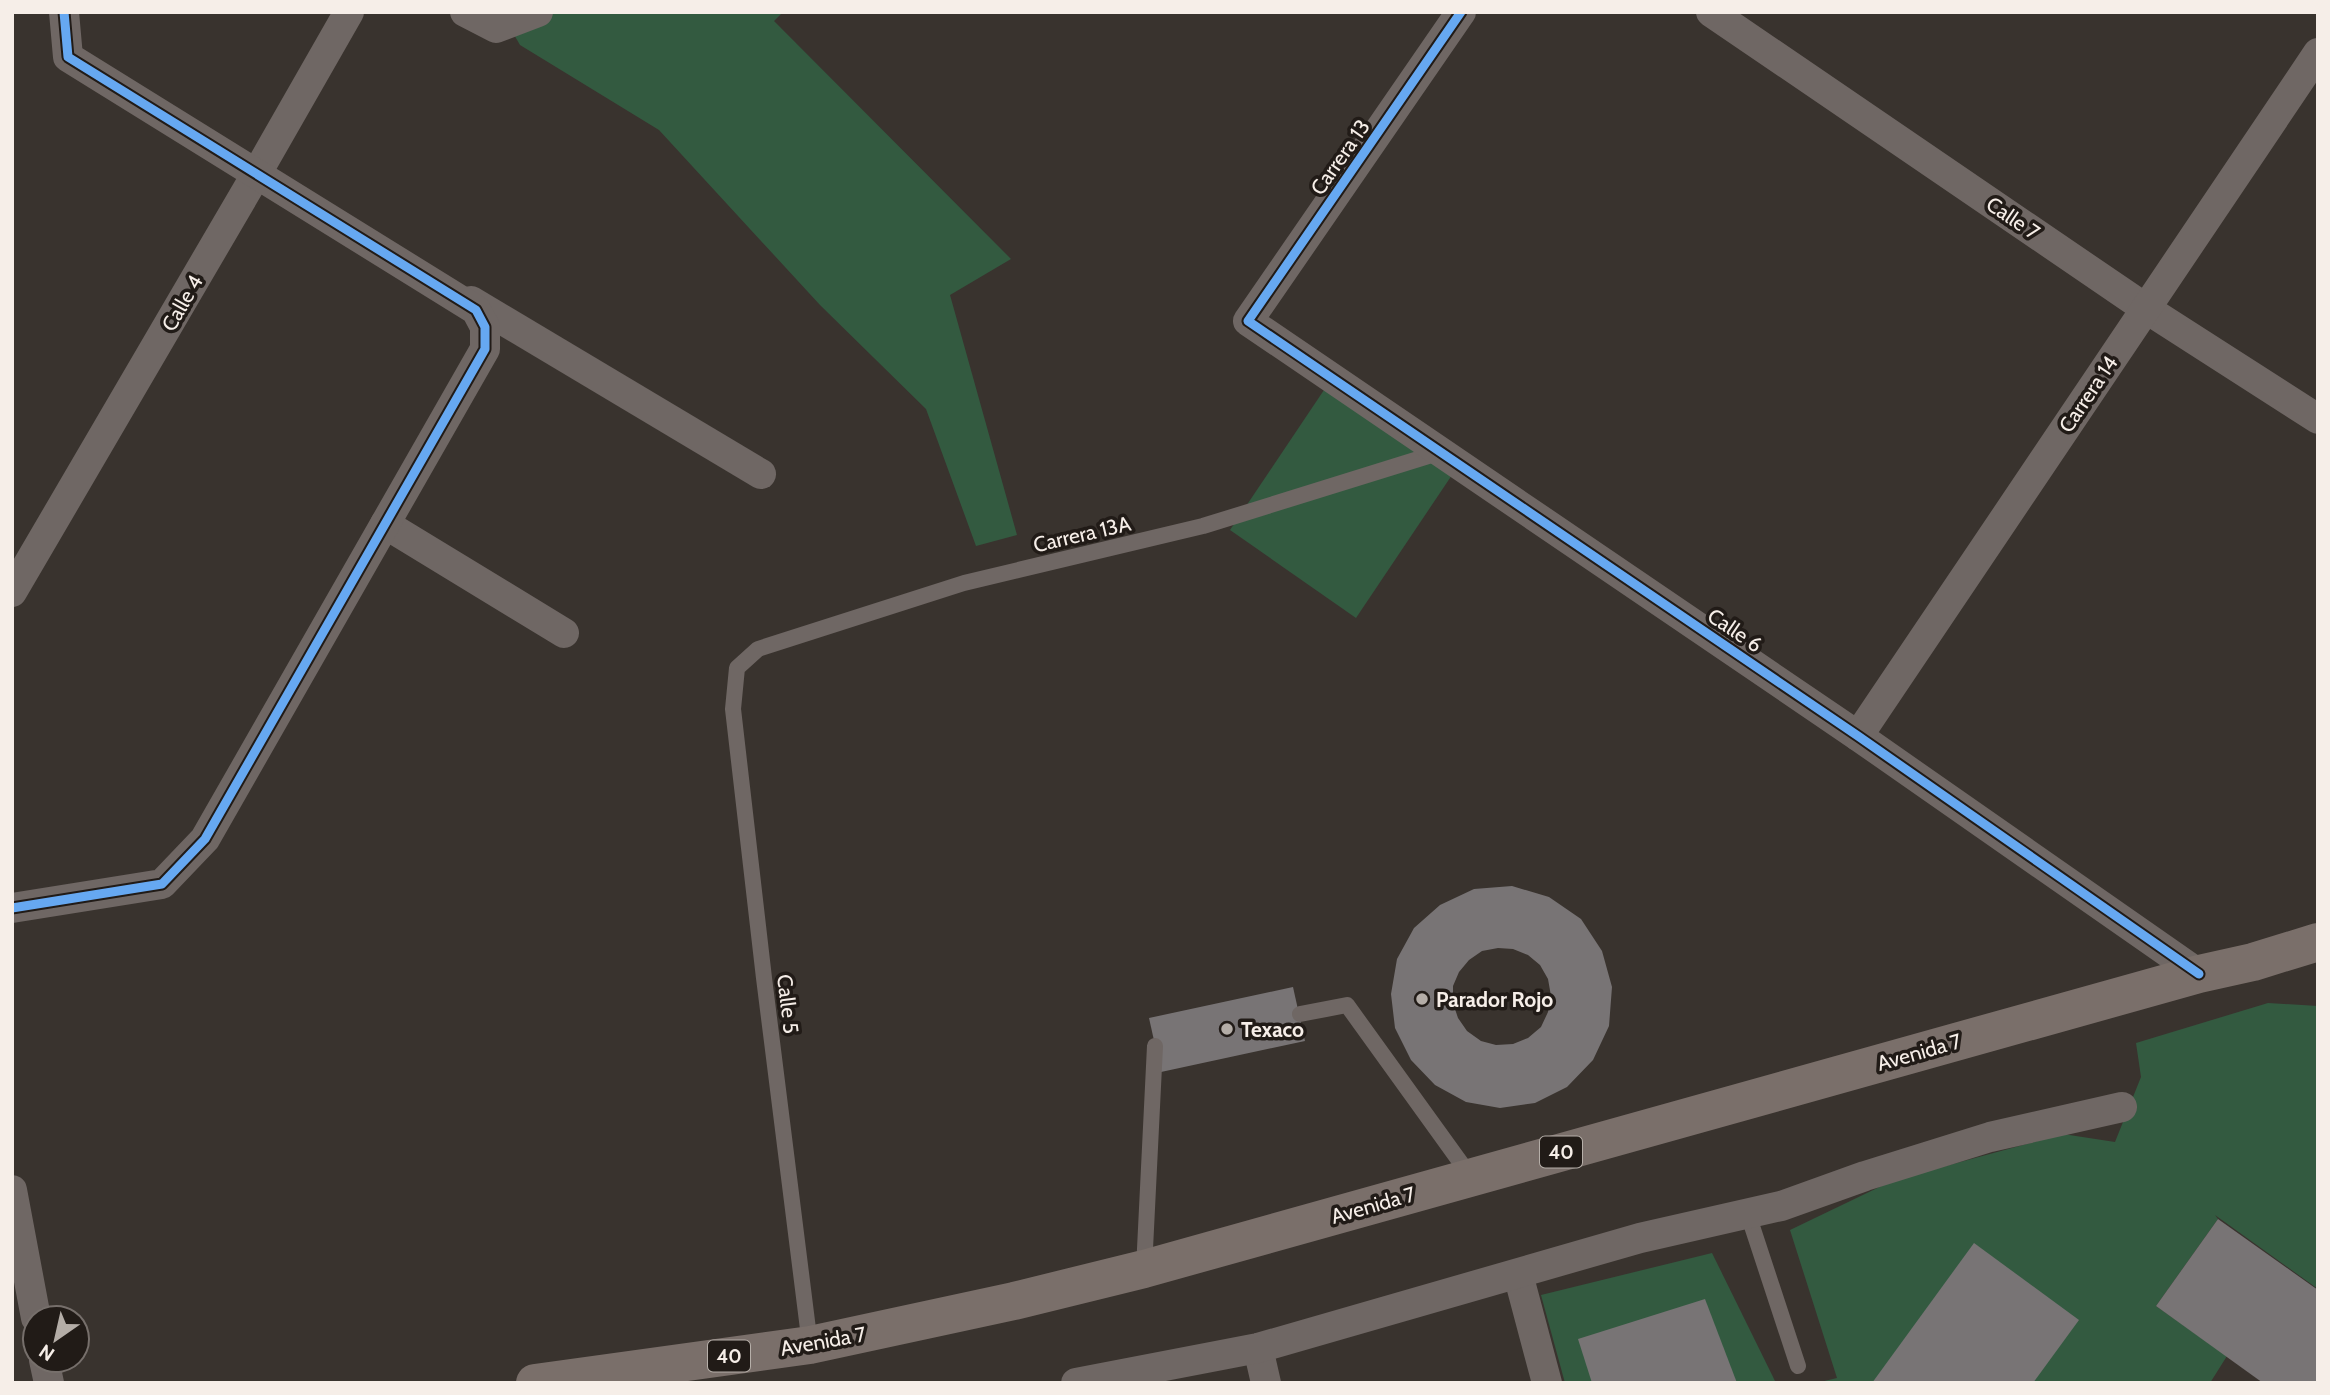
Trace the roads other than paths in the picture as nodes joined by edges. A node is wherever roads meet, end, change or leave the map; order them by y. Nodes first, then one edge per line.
1 (64, 12) edge
2 (349, 12) edge
3 (465, 12) edge
4 (538, 12) edge
5 (1461, 12) edge
6 (1711, 12) edge
7 (2318, 53) edge
8 (257, 173) junction
9 (2146, 308) junction
10 (1248, 321) joint
11 (2318, 419) edge
12 (1443, 452) junction
13 (761, 474) dead end
14 (385, 524) junction
15 (12, 592) edge
16 (564, 634) dead end
17 (737, 668) joint
18 (1858, 736) junction
19 (12, 908) edge
20 (2314, 945) edge
21 (2199, 974) junction
22 (1300, 1014) dead end
23 (1155, 1046) dead end
24 (2122, 1107) dead end
25 (1471, 1177) junction
26 (12, 1190) edge
27 (1748, 1213) junction
28 (1144, 1269) junction
29 (1518, 1274) junction
30 (33, 1304) edge
31 (810, 1345) junction
32 (1258, 1348) junction
33 (1798, 1366) dead end
34 (535, 1383) edge
35 (1076, 1383) edge
36 (1266, 1383) edge
37 (1547, 1383) edge

1 - 8 street
2 - 8 street, Calle 4
3 - 4 street
5 - 10 street, Carrera 13
6 - 9 street, Calle 7
7 - 9 street, Carrera 14
8 - 13 street
8 - 14 street
8 - 15 street, Calle 4
9 - 11 street, Calle 7
9 - 18 street, Carrera 14
10 - 12 street, Calle 6
12 - 17 lane, Carrera 13A
12 - 18 street, Calle 6
14 - 16 street
14 - 19 street
17 - 31 lane, Calle 5
18 - 21 street, Calle 6
20 - 21 main road, Avenida 7
21 - 25 main road, Avenida 7 / 40
22 - 25 lane
23 - 28 lane
24 - 27 street
25 - 28 main road, Avenida 7 / 40
26 - 30 street
27 - 29 street
27 - 33 lane
28 - 31 main road, Avenida 7 / 40
29 - 32 street
29 - 37 street
31 - 34 main road, Avenida 7 / 40
32 - 35 street
32 - 36 street

